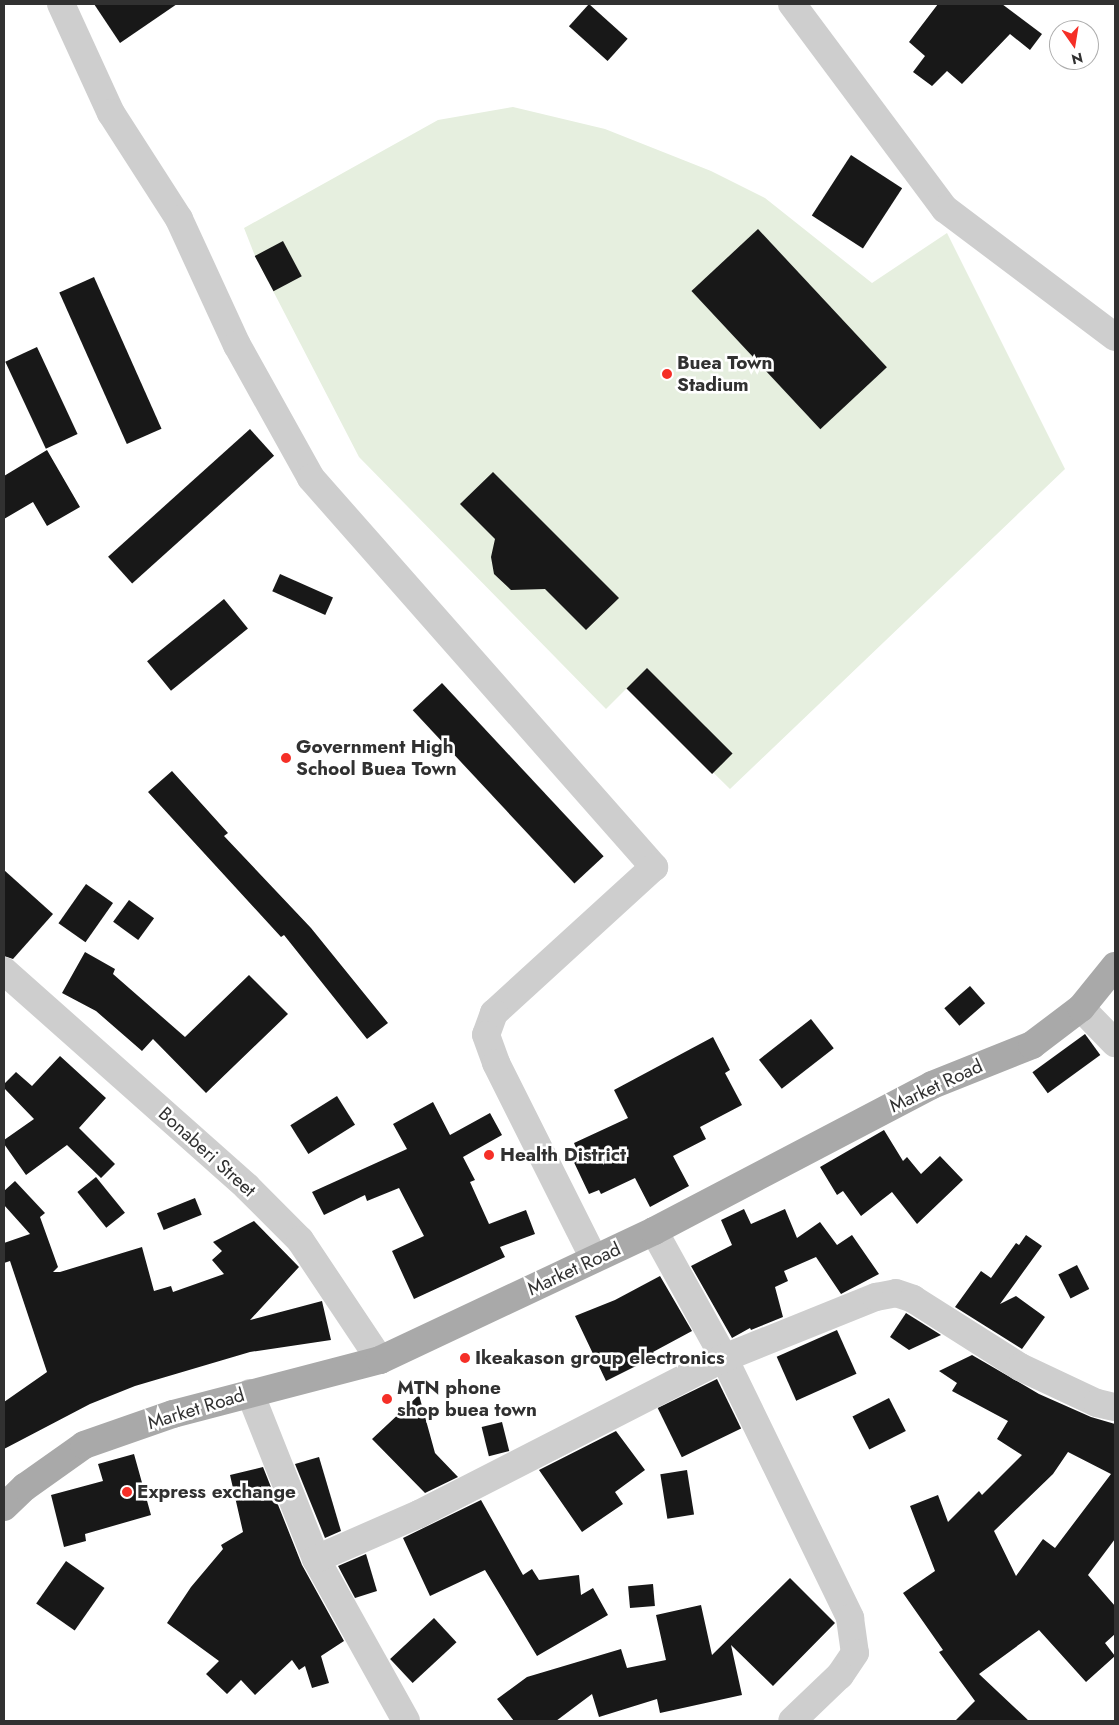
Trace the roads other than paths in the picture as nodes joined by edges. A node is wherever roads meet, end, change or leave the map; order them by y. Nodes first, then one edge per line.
1 (61, 4) edge
2 (792, 4) edge
3 (1115, 337) edge
4 (1115, 966) edge
5 (4, 971) edge
6 (1081, 1008) junction
7 (1115, 1043) edge
8 (654, 1231) junction
9 (594, 1259) junction
10 (724, 1358) junction
11 (380, 1360) junction
12 (250, 1393) junction
13 (1115, 1407) edge
14 (4, 1508) edge
15 (316, 1559) junction
16 (406, 1721) edge
17 (792, 1721) edge

1 - 9 street
2 - 3 street
4 - 6 main road, Market Road
5 - 11 street, Bonaberi Street
6 - 7 street
6 - 8 main road, Market Road
8 - 9 main road, Market Road
8 - 10 street
9 - 11 main road, Market Road
10 - 13 street
10 - 15 street
10 - 17 street
11 - 12 main road, Market Road
12 - 14 main road, Market Road
12 - 15 street
15 - 16 street

